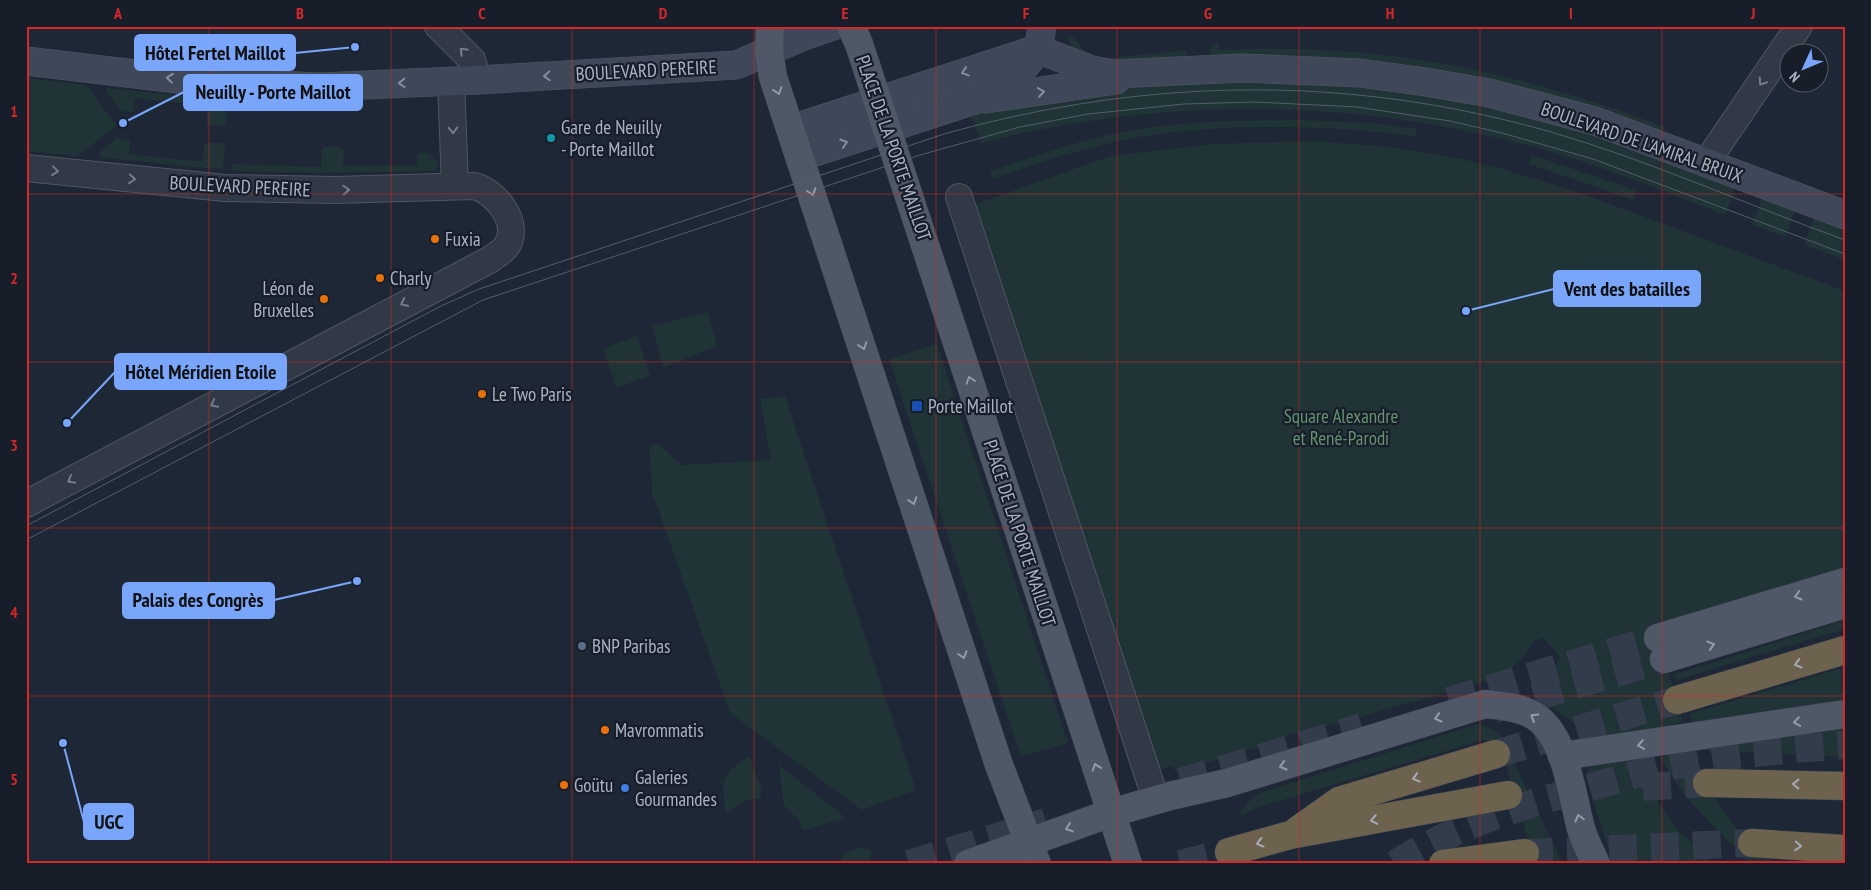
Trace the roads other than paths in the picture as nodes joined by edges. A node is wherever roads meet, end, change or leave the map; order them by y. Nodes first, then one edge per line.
1 (438, 26) edge
2 (833, 26) edge
3 (852, 26) edge
4 (1799, 26) edge
5 (1040, 38) edge
6 (769, 39) edge
7 (26, 61) edge
8 (1167, 72) junction
9 (478, 80) junction
10 (451, 81) junction
11 (878, 100) junction
12 (975, 100) junction
13 (888, 128) junction
14 (791, 129) junction
15 (800, 157) junction
16 (1706, 163) junction
17 (26, 168) edge
18 (455, 186) junction
19 (959, 196) dead end
20 (1845, 214) edge
21 (26, 504) edge
22 (1845, 582) edge
23 (1845, 604) edge
24 (1845, 650) edge
25 (1677, 700) tunnel mouth
26 (1845, 714) edge
27 (1496, 754) tunnel mouth
28 (1562, 756) junction
29 (1706, 783) tunnel mouth
30 (1845, 786) edge
31 (1508, 795) dead end
32 (1156, 800) junction
33 (1112, 814) junction
34 (1290, 835) junction
35 (1752, 843) tunnel mouth
36 (1845, 849) edge
37 (1229, 852) tunnel mouth
38 (1032, 853) edge
39 (968, 864) edge
40 (1128, 864) edge
41 (1443, 864) edge
42 (1500, 864) edge
43 (1596, 864) edge

9 -> 1 street
2 - 6 street, BOULEVARD PEREIRE
3 - 11 main road, PLACE DE LA PORTE MAILLOT
4 -> 16 street
5 - 8 street, BOULEVARD DE L'AMIRAL BRUIX
5 -> 11 street
5 - 12 street, BOULEVARD DE L'AMIRAL BRUIX
6 -> 9 street, BOULEVARD PEREIRE
6 -> 14 main road
10 -> 7 street, BOULEVARD PEREIRE
12 -> 8 street, BOULEVARD DE L'AMIRAL BRUIX
8 - 16 street, BOULEVARD DE L'AMIRAL BRUIX
9 - 10 street, BOULEVARD PEREIRE
10 -> 18 street
11 - 13 main road, PLACE DE LA PORTE MAILLOT
11 - 14 street
12 - 13 street, BOULEVARD DE L'AMIRAL BRUIX
15 -> 13 street, BOULEVARD DE L'AMIRAL BRUIX
33 -> 13 main road, PLACE DE LA PORTE MAILLOT
14 - 15 main road
15 -> 38 main road
16 - 20 street, BOULEVARD DE L'AMIRAL BRUIX
17 -> 18 street, BOULEVARD PEREIRE
18 -> 21 street, BOULEVARD PEREIRE
19 - 32 street
22 -> 23 main road
24 -> 25 highway
26 -> 28 main road
27 -> 34 highway
28 -> 32 main road
43 -> 28 main road
30 -> 29 highway
31 -> 34 highway
32 - 33 main road
33 -> 38 main road
33 - 40 main road, PLACE DE LA PORTE MAILLOT
34 -> 37 highway
35 -> 36 highway
38 - 39 main road
41 - 42 highway

